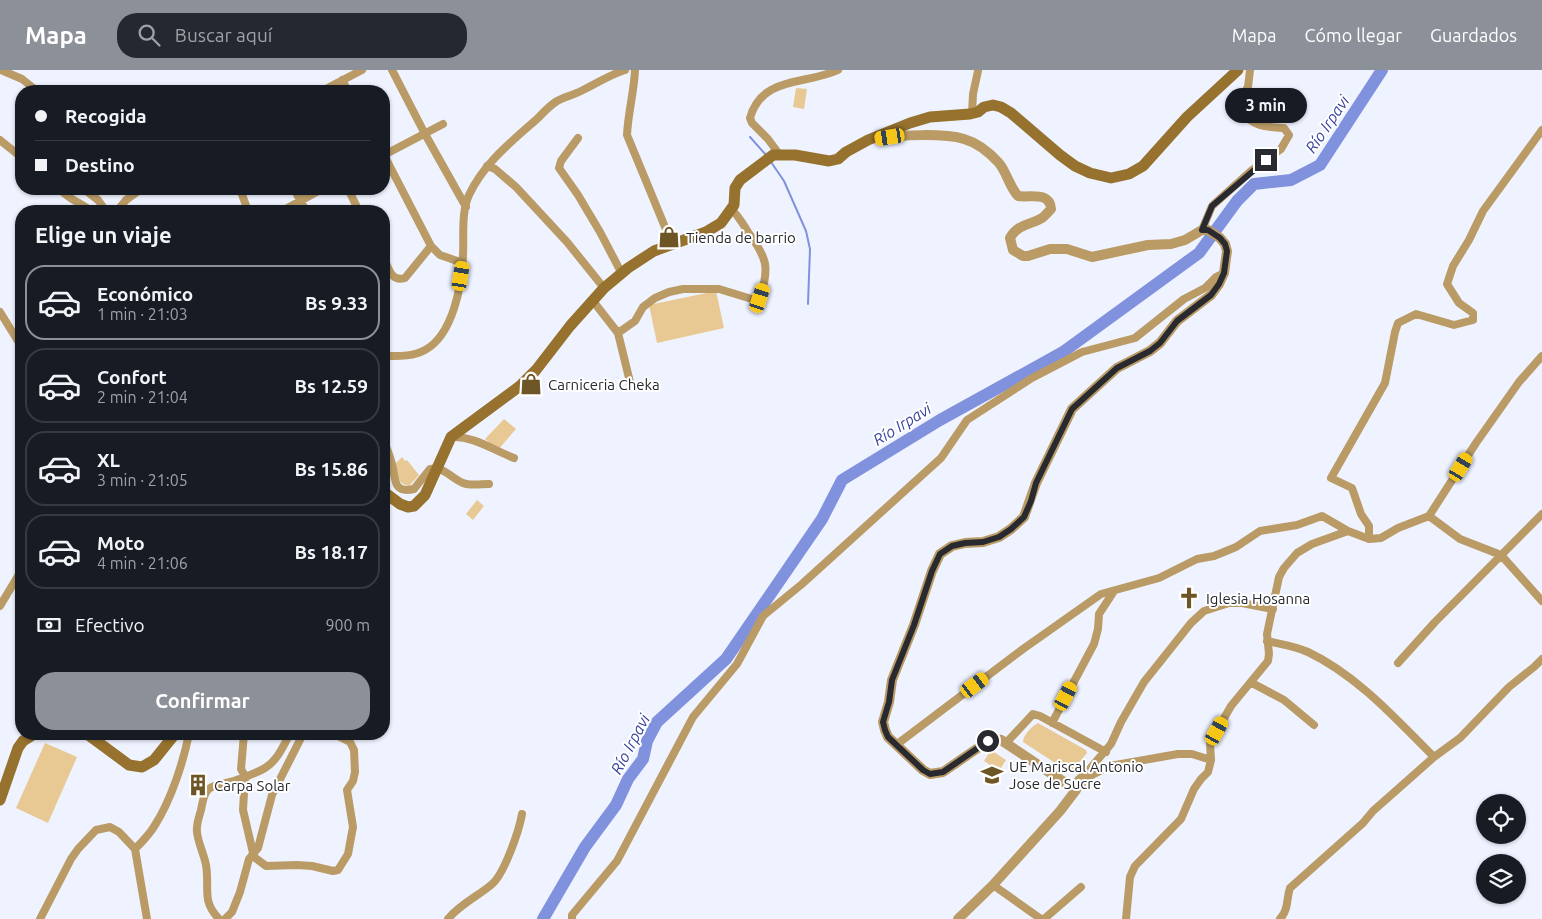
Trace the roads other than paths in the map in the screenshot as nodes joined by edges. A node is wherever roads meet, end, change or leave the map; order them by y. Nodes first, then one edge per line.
1 (1, 70) edge
2 (362, 70) edge
3 (392, 70) edge
4 (625, 70) edge
5 (635, 70) edge
6 (838, 70) edge
7 (1238, 70) edge
8 (1250, 70) edge
9 (978, 71) edge
10 (342, 80) junction
11 (30, 85) edge
12 (333, 85) edge
13 (345, 85) edge
14 (972, 114) junction
15 (443, 124) dead end
16 (1542, 130) edge
17 (425, 134) junction
18 (578, 138) dead end
19 (0, 140) edge
20 (868, 140) junction
21 (15, 152) edge
22 (390, 152) edge
23 (772, 157) junction
24 (487, 166) junction
25 (390, 167) edge
26 (67, 195) edge
27 (92, 195) edge
28 (133, 195) edge
29 (297, 195) edge
30 (310, 195) edge
31 (300, 200) junction
32 (83, 205) edge
33 (102, 205) edge
34 (122, 205) edge
35 (292, 205) edge
36 (303, 205) edge
37 (466, 207) junction
38 (731, 209) junction
39 (1205, 230) junction
40 (672, 244) junction
41 (430, 246) junction
42 (463, 263) junction
43 (390, 271) edge
44 (1224, 273) junction
45 (622, 274) junction
46 (604, 288) junction
47 (594, 301) junction
48 (0, 312) edge
49 (618, 333) junction
50 (15, 336) edge
51 (390, 356) edge
52 (1542, 356) edge
53 (630, 382) dead end
54 (451, 437) junction
55 (390, 458) edge
56 (514, 458) dead end
57 (437, 468) junction
58 (489, 484) dead end
59 (390, 496) edge
60 (1542, 514) edge
61 (1429, 516) junction
62 (1348, 531) junction
63 (1369, 538) junction
64 (1501, 555) junction
65 (15, 581) edge
66 (1114, 591) junction
67 (1542, 601) edge
68 (0, 606) edge
69 (1273, 608) junction
70 (1267, 640) junction
71 (1542, 658) edge
72 (1398, 663) dead end
73 (1252, 683) junction
74 (1052, 723) junction
75 (1314, 725) dead end
76 (25, 740) edge
77 (95, 740) edge
78 (170, 740) edge
79 (188, 740) edge
80 (243, 740) edge
81 (286, 740) edge
82 (300, 740) edge
83 (346, 740) edge
84 (1006, 743) junction
85 (896, 745) junction
86 (1106, 752) junction
87 (1434, 757) junction
88 (1212, 760) junction
89 (245, 776) junction
90 (1076, 790) junction
91 (0, 800) edge
92 (522, 814) dead end
93 (135, 849) junction
94 (253, 854) junction
95 (993, 885) junction
96 (1081, 887) dead end
97 (40, 919) edge
98 (147, 919) edge
99 (219, 919) edge
100 (225, 919) edge
101 (448, 919) edge
102 (572, 919) edge
103 (958, 919) edge
104 (1043, 919) edge
105 (1126, 919) edge
106 (1280, 919) edge

1 - 11 street
2 - 10 street
3 - 17 street
4 - 24 street
5 - 40 street
6 - 23 street
7 - 14 main road
8 - 39 street
9 - 14 street
10 - 12 street
10 - 13 street
14 - 20 main road
15 - 17 street
16 - 63 street
17 - 22 street
17 - 37 street
18 - 45 street
19 - 21 street
20 - 23 main road
20 - 39 street
23 - 38 main road
24 - 37 street
24 - 46 street
25 - 41 street
26 - 32 street
27 - 33 street
28 - 34 street
29 - 31 street
30 - 31 street
31 - 35 street
31 - 36 street
37 - 42 street
38 - 40 main road
38 - 49 street
39 - 44 street
40 - 45 main road
41 - 42 street
41 - 43 street
42 - 51 street
44 - 85 street
44 - 102 street
45 - 46 main road
46 - 47 main road
47 - 49 street
47 - 54 main road
48 - 50 street
49 - 53 street
52 - 61 street
54 - 56 street
54 - 57 main road
55 - 57 street
57 - 58 street
57 - 59 main road
60 - 64 street
61 - 63 street
61 - 64 street
62 - 63 street
62 - 66 street
62 - 69 street
64 - 67 street
64 - 72 street
65 - 68 street
66 - 74 street
66 - 85 street
69 - 70 street
69 - 86 street
70 - 73 street
70 - 87 street
71 - 87 street
73 - 75 street
73 - 88 street
74 - 84 street
74 - 86 street
76 - 91 main road
77 - 78 main road
79 - 93 street
80 - 89 street
81 - 89 street
82 - 94 street
83 - 94 street
84 - 85 street
84 - 90 street
86 - 90 street
87 - 106 street
88 - 90 street
88 - 105 street
89 - 94 street
89 - 99 street
90 - 95 street
92 - 101 street
93 - 97 street
93 - 98 street
94 - 100 street
95 - 103 street
95 - 104 street
96 - 104 street

